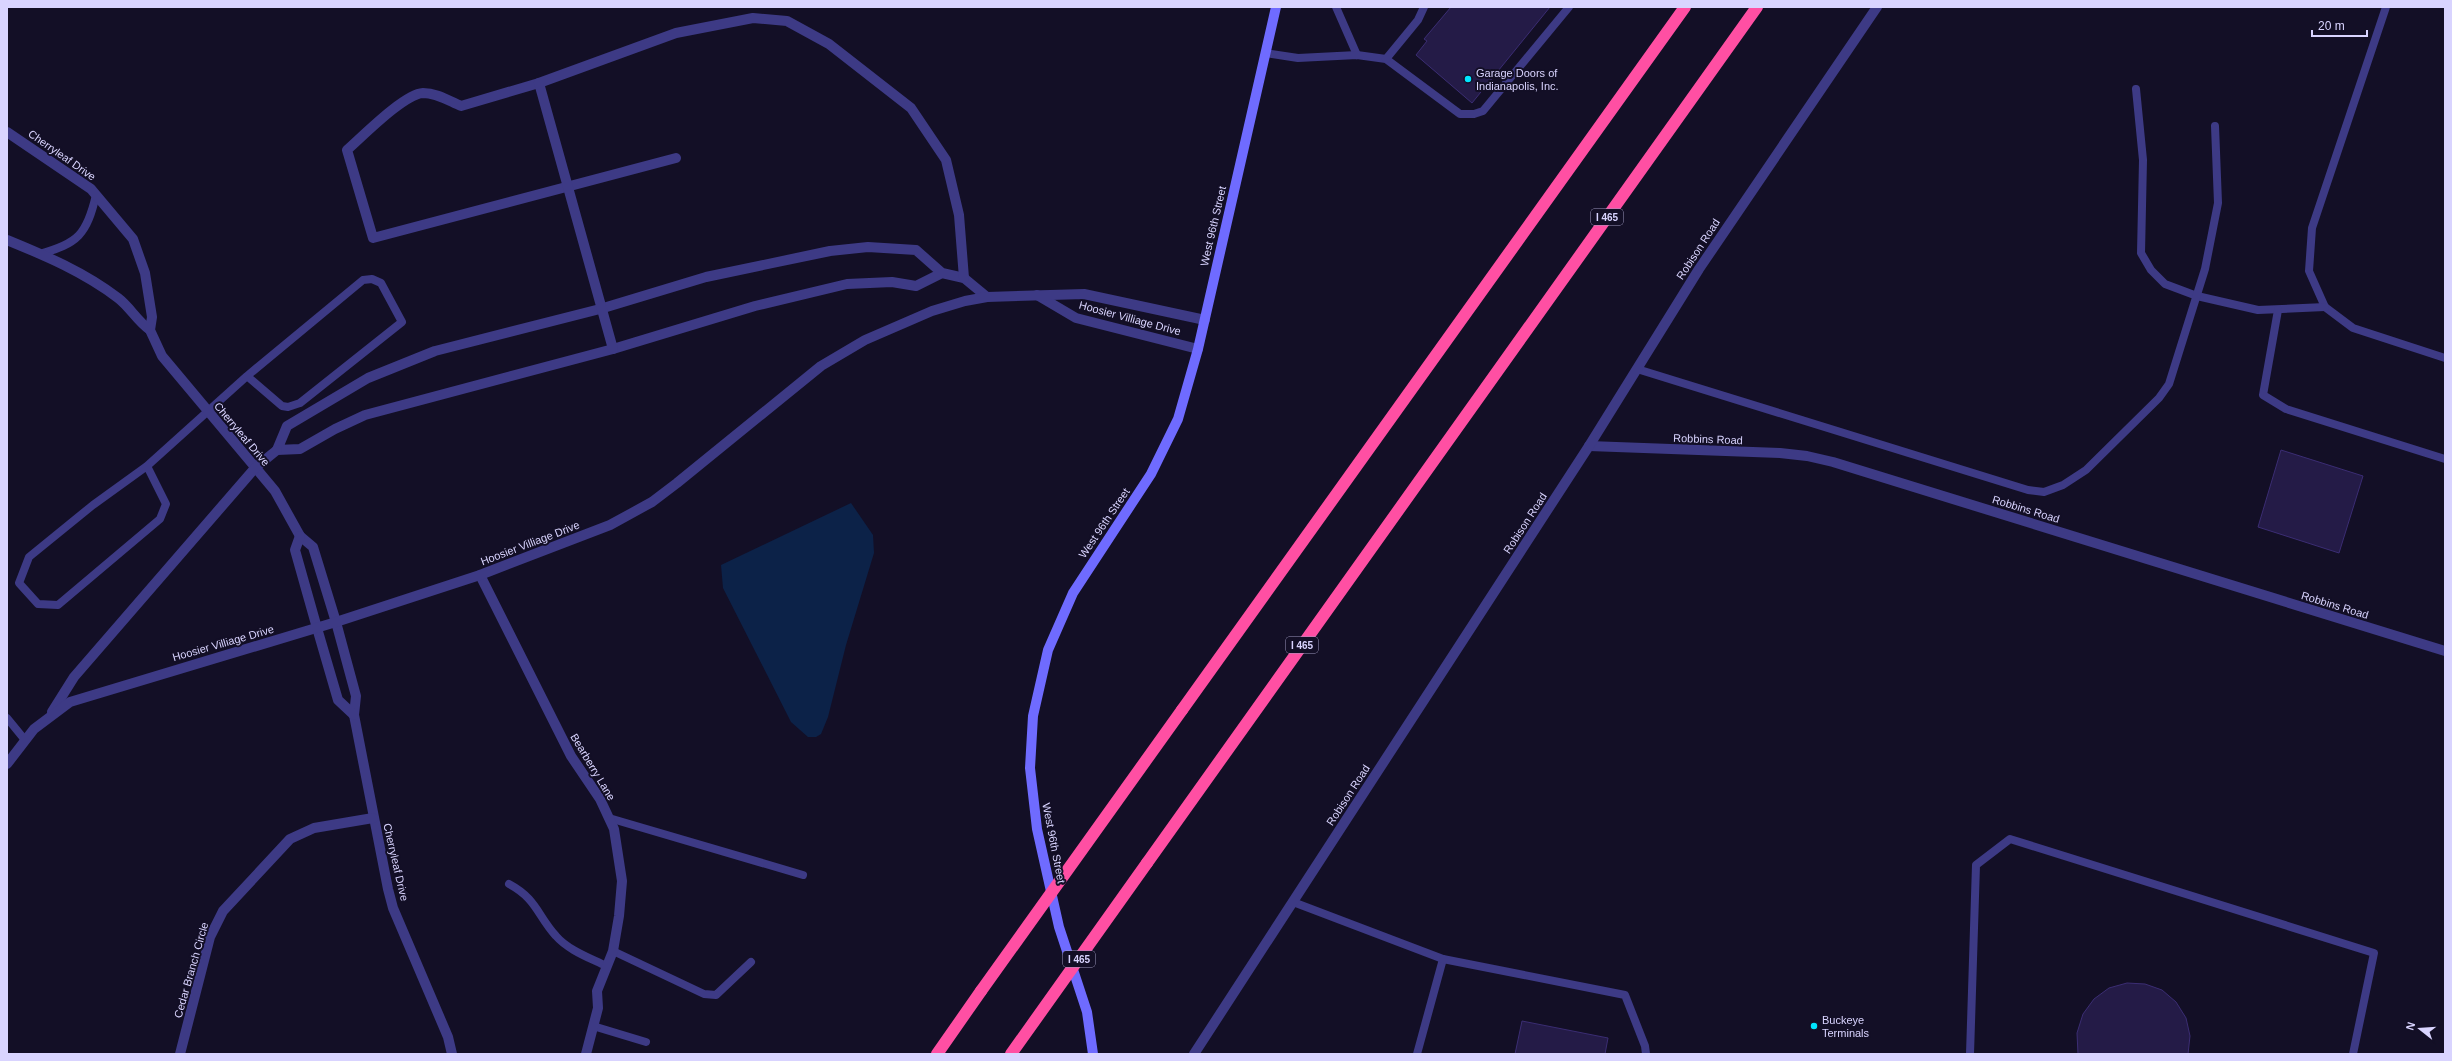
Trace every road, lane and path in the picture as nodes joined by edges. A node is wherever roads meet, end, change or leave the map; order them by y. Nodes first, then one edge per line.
1 (1276, 7) edge
2 (1336, 7) edge
3 (1424, 7) edge
4 (1569, 7) edge
5 (1685, 7) edge
6 (1757, 7) edge
7 (1877, 7) edge
8 (2386, 7) edge
9 (1265, 53) junction
10 (1357, 55) junction
11 (1386, 59) junction
12 (539, 83) junction
13 (2136, 89) dead end
14 (2215, 126) dead end
15 (7, 132) edge
16 (676, 158) dead end
17 (568, 187) junction
18 (96, 195) junction
19 (7, 240) edge
20 (39, 254) junction
21 (942, 273) junction
22 (964, 278) junction
23 (1036, 295) junction
24 (2197, 296) junction
25 (987, 297) junction
26 (2325, 306) junction
27 (600, 308) junction
28 (2278, 310) junction
29 (1204, 320) junction
30 (150, 330) junction
31 (613, 349) junction
32 (1198, 349) junction
33 (2445, 358) edge
34 (1636, 369) junction
35 (247, 376) junction
36 (207, 411) junction
37 (1589, 446) junction
38 (277, 450) junction
39 (2445, 459) edge
40 (147, 466) junction
41 (255, 468) junction
42 (300, 536) junction
43 (480, 575) junction
44 (336, 622) junction
45 (317, 628) junction
46 (2445, 651) edge
47 (354, 715) junction
48 (50, 716) junction
49 (7, 718) edge
50 (25, 740) junction
51 (7, 764) edge
52 (373, 818) junction
53 (609, 818) junction
54 (803, 875) dead end
55 (509, 884) dead end
56 (1293, 902) junction
57 (613, 950) junction
58 (1443, 959) junction
59 (751, 962) dead end
60 (606, 966) junction
61 (593, 1026) junction
62 (646, 1042) dead end
63 (180, 1054) edge
64 (452, 1054) edge
65 (586, 1054) edge
66 (937, 1054) edge
67 (1011, 1054) edge
68 (1093, 1054) edge
69 (1194, 1054) edge
70 (1417, 1054) edge
71 (1646, 1054) edge
72 (1970, 1054) edge
73 (2353, 1054) edge

1 - 9 street, West 96th Street
2 - 10 lane
3 - 11 lane
4 - 11 lane
5 - 66 highway, bridge
6 - 67 highway, I 465, bridge
7 - 34 street, Robison Road
8 - 26 lane
9 - 10 lane
9 - 29 street, West 96th Street
10 - 11 lane
12 - 17 street
12 - 17 street
12 - 22 street
13 - 24 lane
14 - 24 lane
15 - 18 street, Cherryleaf Drive
16 - 17 street
17 - 27 street
18 - 20 lane
18 - 30 street, Cherryleaf Drive
19 - 20 street, Cherryleaf Drive
20 - 30 street, Cherryleaf Drive
21 - 22 street
21 - 27 street
21 - 31 street
22 - 25 street
23 - 25 street, Hoosier Villiage Drive
23 - 29 street, Hoosier Villiage Drive
23 - 32 street, Hoosier Villiage Drive
24 - 28 lane
24 - 34 lane
25 - 43 street, Hoosier Villiage Drive
26 - 28 lane
26 - 33 lane
27 - 31 street
27 - 38 street
28 - 39 lane
29 - 32 street, West 96th Street
30 - 36 street, Cherryleaf Drive
31 - 38 street
32 - 68 street, West 96th Street
34 - 37 street, Robison Road
35 - 35 lane
35 - 36 lane
36 - 40 lane
36 - 41 street, Cherryleaf Drive
37 - 46 street, Robbins Road
37 - 56 street, Robison Road
38 - 41 street
40 - 40 lane
41 - 42 street, Cherryleaf Drive
41 - 48 street
42 - 44 street, Cherryleaf Drive
42 - 45 street
43 - 44 street, Hoosier Villiage Drive
43 - 53 street, Bearberry Lane
44 - 45 street, Hoosier Villiage Drive
44 - 47 street, Cherryleaf Drive
45 - 47 street
45 - 48 street, Hoosier Villiage Drive
47 - 52 street, Cherryleaf Drive
48 - 50 street, Hoosier Villiage Drive
49 - 50 lane
50 - 51 street, Hoosier Villiage Drive
52 - 63 street, Cedar Branch Circle
52 - 64 street, Cherryleaf Drive
53 - 54 lane
53 - 57 street, Bearberry Lane
55 - 60 lane
56 - 58 lane
56 - 69 street, Robison Road
57 - 59 lane
57 - 60 street, Bearberry Lane
58 - 70 lane
58 - 71 lane
60 - 61 street, Bearberry Lane
61 - 62 lane
61 - 65 street, Bearberry Lane
72 - 73 lane

